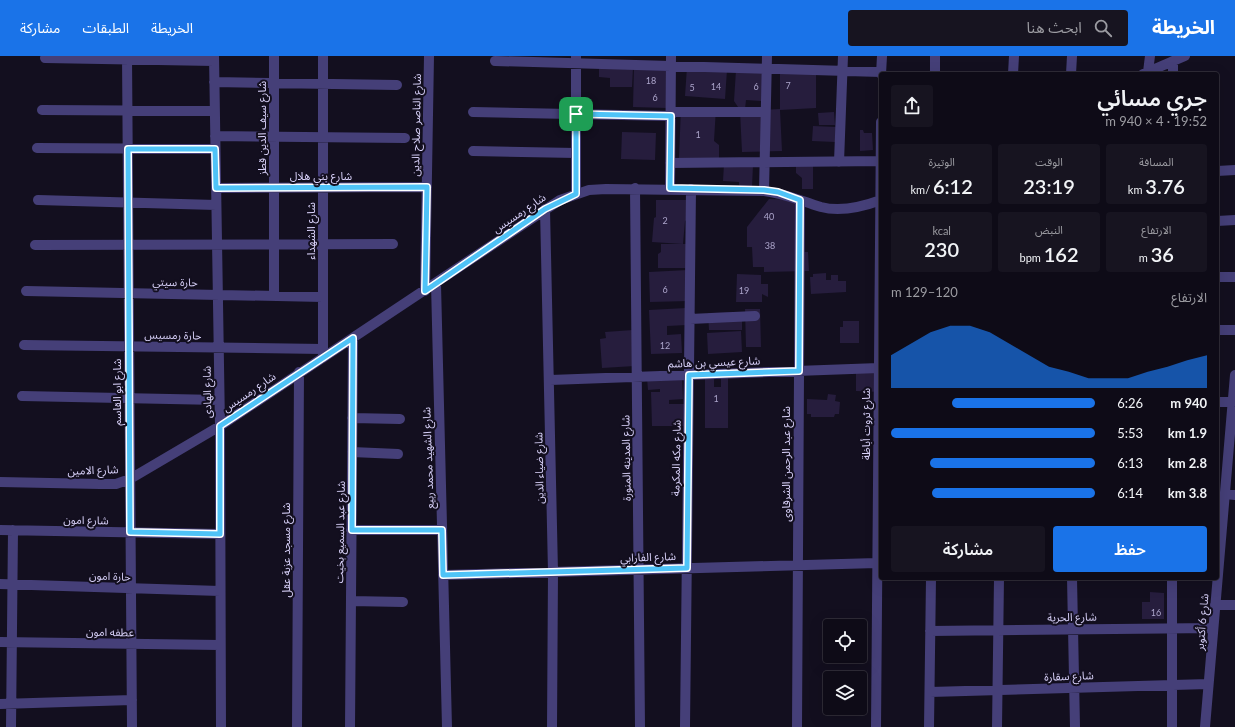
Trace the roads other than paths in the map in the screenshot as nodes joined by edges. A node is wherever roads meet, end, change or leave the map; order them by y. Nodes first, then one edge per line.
1 (274, 56) edge
2 (323, 56) edge
3 (429, 56) edge
4 (671, 56) edge
5 (767, 56) edge
6 (843, 56) edge
7 (882, 56) edge
8 (935, 56) edge
9 (1014, 56) edge
10 (1072, 56) edge
11 (1150, 56) edge
12 (1185, 56) edge
13 (45, 58) dead end
14 (127, 58) edge
15 (214, 59) edge
16 (576, 60) edge
17 (494, 61) dead end
18 (1173, 61) junction
19 (671, 66) junction
20 (766, 69) junction
21 (842, 71) junction
22 (881, 72) edge
23 (935, 72) edge
24 (1013, 72) edge
25 (1071, 72) edge
26 (1146, 72) edge
27 (1148, 72) edge
28 (1173, 72) edge
29 (879, 73) edge
30 (214, 82) junction
31 (274, 83) junction
32 (323, 83) junction
33 (397, 85) dead end
34 (42, 110) dead end
35 (127, 110) junction
36 (215, 111) junction
37 (473, 112) dead end
38 (765, 112) junction
39 (576, 114) junction
40 (671, 114) junction
41 (215, 136) junction
42 (274, 136) junction
43 (323, 137) junction
44 (404, 138) dead end
45 (37, 148) dead end
46 (128, 149) junction
47 (215, 149) junction
48 (473, 151) dead end
49 (576, 153) junction
50 (879, 161) edge
51 (764, 162) junction
52 (839, 162) junction
53 (670, 163) junction
54 (1219, 170) edge
55 (1235, 170) edge
56 (427, 187) junction
57 (216, 188) junction
58 (274, 188) junction
59 (323, 188) junction
60 (634, 188) junction
61 (670, 188) junction
62 (691, 189) junction
63 (764, 190) junction
64 (576, 194) junction
65 (38, 200) dead end
66 (800, 200) junction
67 (879, 201) edge
68 (128, 202) junction
69 (216, 205) junction
70 (545, 209) junction
71 (1235, 220) edge
72 (1219, 221) edge
73 (274, 244) junction
74 (323, 244) junction
75 (394, 244) dead end
76 (34, 245) dead end
77 (128, 245) junction
78 (216, 245) junction
79 (1219, 277) edge
80 (1235, 277) edge
81 (436, 284) junction
82 (26, 291) dead end
83 (425, 291) junction
84 (129, 293) junction
85 (217, 295) junction
86 (274, 296) junction
87 (322, 297) junction
88 (756, 316) dead end
89 (690, 319) junction
90 (1219, 330) edge
91 (1235, 330) edge
92 (353, 338) junction
93 (24, 345) dead end
94 (129, 347) junction
95 (218, 348) junction
96 (323, 353) junction
97 (879, 368) joint
98 (799, 371) junction
99 (300, 372) junction
100 (689, 375) junction
101 (1235, 375) edge
102 (637, 377) junction
103 (1235, 379) edge
104 (550, 380) junction
105 (22, 396) dead end
106 (129, 398) junction
107 (219, 400) junction
108 (1219, 402) edge
109 (1233, 402) junction
110 (352, 418) junction
111 (400, 419) dead end
112 (220, 426) junction
113 (352, 452) junction
114 (398, 454) dead end
115 (1222, 467) edge
116 (130, 479) junction
117 (0, 482) edge
118 (1230, 494) edge
119 (1220, 517) edge
120 (0, 530) edge
121 (13, 530) junction
122 (352, 530) junction
123 (442, 530) junction
124 (130, 532) junction
125 (220, 534) junction
126 (1219, 544) edge
127 (877, 563) junction
128 (797, 565) junction
129 (687, 568) junction
130 (639, 570) junction
131 (553, 572) junction
132 (443, 575) junction
133 (931, 580) edge
134 (999, 580) edge
135 (1072, 580) edge
136 (1172, 580) edge
137 (1217, 580) edge
138 (0, 584) edge
139 (13, 585) junction
140 (131, 588) junction
141 (220, 591) junction
142 (351, 601) junction
143 (403, 602) dead end
144 (1215, 605) junction
145 (1235, 605) edge
146 (1172, 628) junction
147 (1213, 628) junction
148 (1073, 629) junction
149 (998, 630) junction
150 (930, 631) junction
151 (0, 642) edge
152 (12, 643) junction
153 (132, 644) junction
154 (220, 645) junction
155 (1172, 684) junction
156 (1208, 684) junction
157 (1074, 687) junction
158 (997, 690) junction
159 (930, 692) junction
160 (132, 700) junction
161 (0, 704) edge
162 (12, 704) junction
163 (12, 727) edge
164 (132, 727) edge
165 (221, 727) edge
166 (297, 727) edge
167 (350, 727) edge
168 (447, 727) edge
169 (552, 727) edge
170 (640, 727) edge
171 (685, 727) edge
172 (797, 727) edge
173 (876, 727) edge
174 (929, 727) edge
175 (997, 727) edge
176 (1075, 727) edge
177 (1172, 727) edge
178 (1204, 727) edge

1 - 31 street, شارع سيف الدين قطز
2 - 32 street, شارع الشهداء
3 - 56 street, شارع الناصر صلاح الدين
4 - 19 street
5 - 20 street
6 - 21 street
7 - 22 street
8 - 23 street
9 - 24 street
10 - 25 street
11 - 26 street
12 - 18 street
13 - 14 street
14 - 15 street
14 - 35 street, شارع ابو القاسم
15 - 30 street, شارع الهادى
16 - 17 street
16 - 19 street
16 - 39 street
18 - 27 street
18 - 28 street
19 - 20 street
19 - 40 street
20 - 21 street
20 - 38 street
21 - 29 street
21 - 52 street
30 - 31 street
30 - 36 street, شارع الهادى
31 - 32 street
31 - 42 street, شارع سيف الدين قطز
32 - 33 street
32 - 43 street, شارع الشهداء
34 - 35 street
35 - 36 street
35 - 46 street, شارع ابو القاسم
36 - 41 street, شارع الهادى
37 - 39 street
38 - 40 street
38 - 51 street
39 - 40 street
39 - 49 street
40 - 53 street
41 - 42 street
41 - 47 street, شارع الهادى
42 - 43 street
42 - 58 street, شارع سيف الدين قطز
43 - 44 street
43 - 59 street, شارع الشهداء
45 - 46 street
46 - 47 street
46 - 68 street, شارع ابو القاسم
47 - 57 street, شارع الهادى
48 - 49 street
49 - 64 street
50 - 52 street
51 - 52 street
51 - 53 street
51 - 63 street
53 - 61 street
54 - 55 street
56 - 59 street, شارع بني هلال
56 - 83 street, شارع الناصر صلاح الدين
57 - 58 street, شارع بني هلال
57 - 69 street, شارع الهادى
58 - 59 street, شارع بني هلال
58 - 73 street, شارع سيف الدين قطز
59 - 74 street, شارع الشهداء
60 - 61 street, شارع رمسيس
60 - 64 street, شارع رمسيس
60 - 102 street, شارع المدينه المنورة
61 - 62 street, شارع رمسيس
62 - 63 street, شارع رمسيس
62 - 89 street, شارع مكه المكرمة
63 - 66 street, شارع رمسيس
64 - 70 street, شارع رمسيس
65 - 68 street
66 - 67 street, شارع رمسيس
66 - 98 street, شارع عبد الرحمن الشرقاوى
68 - 69 street
68 - 77 street, شارع ابو القاسم
69 - 78 street, شارع الهادى
70 - 81 street, شارع رمسيس
70 - 104 street, شارع ضياء الدين
71 - 72 street
73 - 74 street
73 - 78 street
73 - 86 street, شارع سيف الدين قطز
74 - 75 street
74 - 87 street, شارع الشهداء
76 - 77 street
77 - 78 street
77 - 84 street, شارع ابو القاسم
78 - 85 street, شارع الهادى
79 - 80 street
81 - 83 street, شارع رمسيس
81 - 123 street, شارع الشهيد محمد ربيع
82 - 84 street, حارة سيتي
83 - 92 street, شارع رمسيس
84 - 85 street, حارة سيتي
84 - 94 street, شارع ابو القاسم
85 - 86 street, حارة سيتي
85 - 95 street, شارع الهادى
86 - 87 street, حارة سيتي
87 - 96 street, شارع الشهداء
88 - 89 street
89 - 100 street, شارع مكه المكرمة
90 - 91 street
92 - 96 street, شارع رمسيس
92 - 110 street, شارع عبد السميع بخيت
93 - 94 street, حارة رمسيس
94 - 95 street, حارة رمسيس
94 - 106 street, شارع ابو القاسم
95 - 96 street, حارة رمسيس
95 - 107 street, شارع الهادى
96 - 99 street, شارع رمسيس
97 - 98 street, شارع عيسي بن هاشم
97 - 127 street, شارع ثروت أباظة
98 - 100 street, شارع عيسي بن هاشم
98 - 128 street, شارع عبد الرحمن الشرقاوى
99 - 112 street, شارع رمسيس
99 - 166 street, شارع مسجد عزبة عقل
100 - 102 street, شارع عيسي بن هاشم
100 - 129 street, شارع مكه المكرمة
101 - 103 street, شارع 6 أكتوبر
102 - 104 street, شارع عيسي بن هاشم
102 - 130 street, شارع المدينه المنورة
103 - 109 street, شارع 6 أكتوبر
104 - 131 street, شارع ضياء الدين
105 - 106 street
106 - 107 street
106 - 116 street, شارع ابو القاسم
107 - 112 street, شارع الهادى
108 - 109 street
109 - 115 street, شارع 6 أكتوبر
110 - 111 street
110 - 113 street, شارع عبد السميع بخيت
112 - 116 street, شارع الامين
112 - 125 street, شارع الهادى
113 - 114 street
113 - 122 street, شارع عبد السميع بخيت
115 - 118 street, شارع 6 أكتوبر
116 - 117 street, شارع الامين
116 - 124 street, شارع ابو القاسم
118 - 119 street, شارع 6 أكتوبر
119 - 126 street, شارع 6 أكتوبر
120 - 121 street, شارع امون
121 - 124 street, شارع امون
121 - 139 street
122 - 123 street
122 - 142 street, شارع عبد السميع بخيت
123 - 132 street, شارع الشهيد محمد ربيع
124 - 125 street, شارع امون
124 - 140 street, شارع ابو القاسم
125 - 141 street, شارع الهادى
127 - 128 street, شارع الفارابي
127 - 173 street, شارع ثروت أباظة
128 - 129 street, شارع الفارابي
128 - 172 street, شارع عبد الرحمن الشرقاوى
129 - 130 street, شارع الفارابي
129 - 171 street, شارع مكه المكرمة
130 - 131 street, شارع الفارابي
130 - 170 street, شارع المدينه المنورة
131 - 132 street, شارع الفارابي
131 - 169 street, شارع ضياء الدين
132 - 168 street, شارع الشهيد محمد ربيع
133 - 150 street
134 - 149 street
135 - 148 street
136 - 146 street
137 - 144 street, شارع 6 أكتوبر
138 - 139 street, حارة امون
139 - 140 street, حارة امون
139 - 152 street
140 - 141 street, حارة امون
140 - 153 street, شارع ابو القاسم
141 - 154 street, شارع الهادى
142 - 143 street
142 - 167 street, شارع عبد السميع بخيت
144 - 145 street
144 - 147 street, شارع 6 أكتوبر
146 - 147 street, شارع الحرية
146 - 148 street, شارع الحرية
146 - 155 street
147 - 156 street, شارع 6 أكتوبر
148 - 149 street, شارع الحرية
148 - 157 street
149 - 150 street, شارع الحرية
149 - 158 street
150 - 159 street
151 - 152 street, عطفه امون
152 - 153 street, عطفه امون
152 - 162 street
153 - 154 street, عطفه امون
153 - 160 street, شارع ابو القاسم
154 - 165 street, شارع الهادى
155 - 156 street, شارع سقارة
155 - 157 street, شارع سقارة
155 - 177 street
156 - 178 street, شارع 6 أكتوبر
157 - 158 street, شارع سقارة
157 - 176 street
158 - 159 street, شارع سقارة
158 - 175 street
159 - 174 street
160 - 162 street
160 - 164 street, شارع ابو القاسم
161 - 162 street
162 - 163 street

